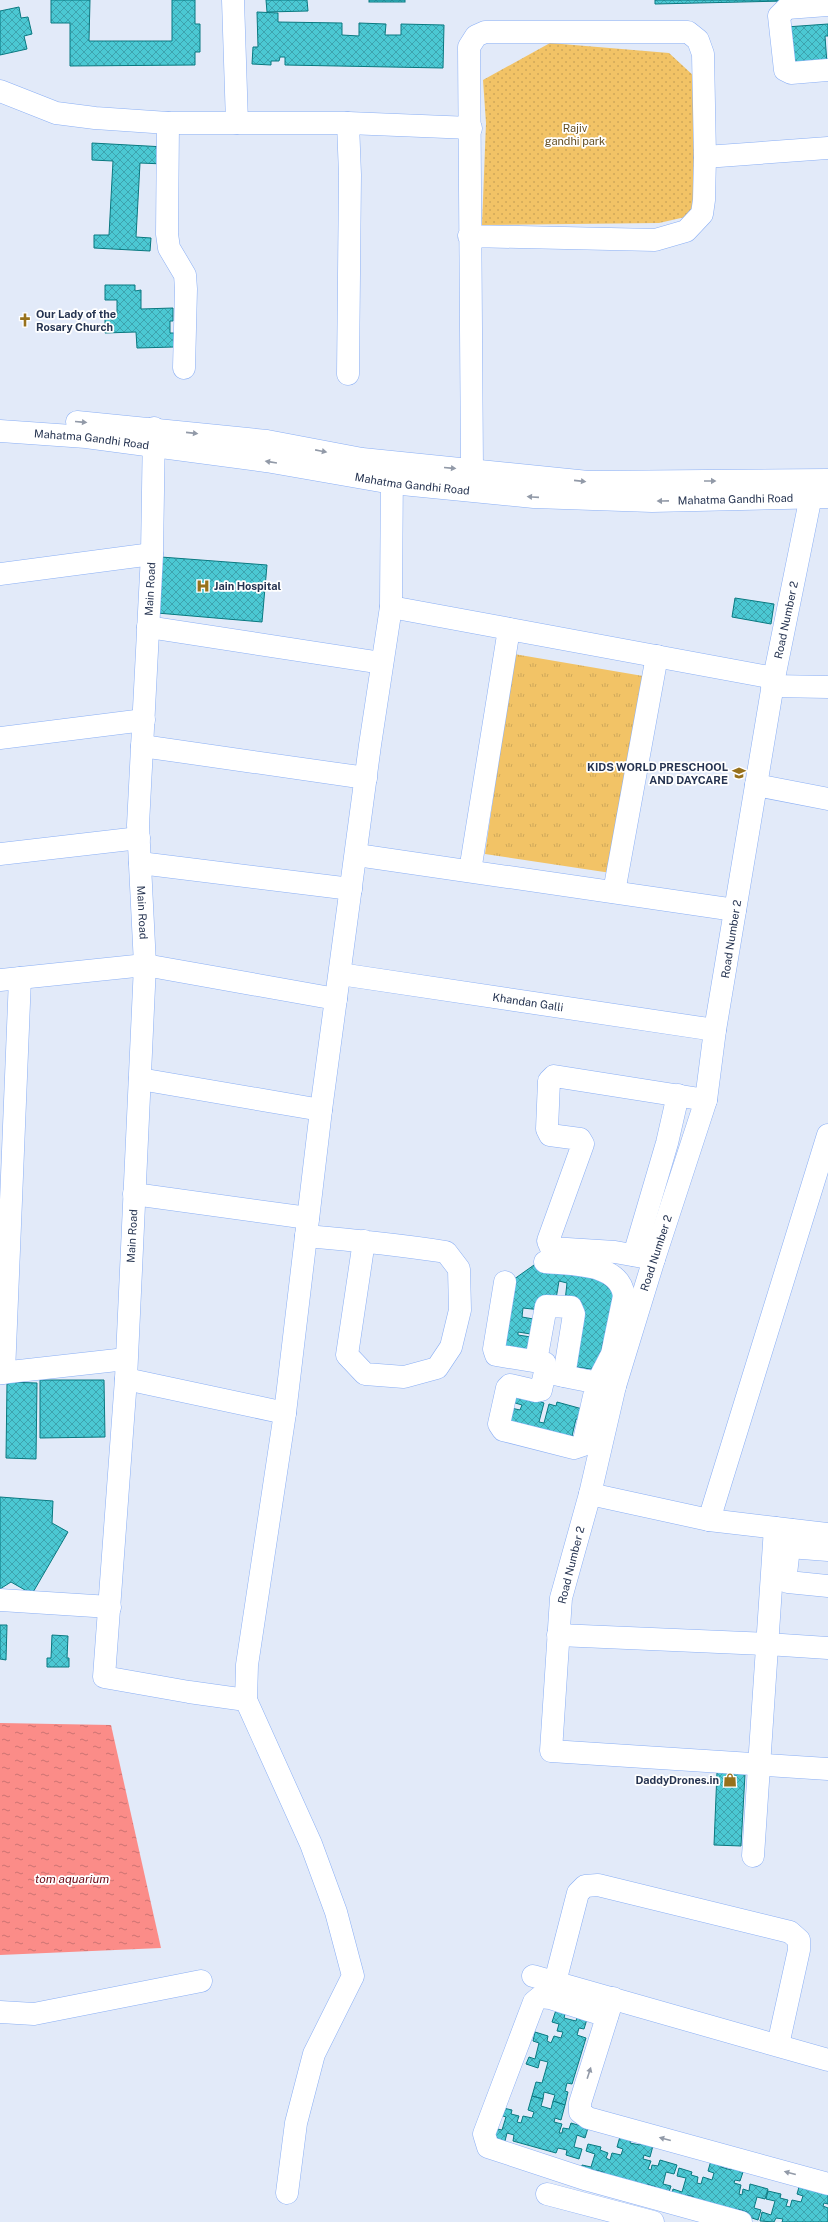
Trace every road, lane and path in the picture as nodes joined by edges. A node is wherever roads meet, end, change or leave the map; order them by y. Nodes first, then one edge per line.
1 (233, 0) edge
2 (828, 5) edge
3 (828, 70) edge
4 (0, 91) edge
5 (168, 123) junction
6 (237, 123) junction
7 (348, 123) junction
8 (470, 128) junction
9 (828, 148) edge
10 (706, 157) junction
11 (469, 236) junction
12 (184, 368) dead end
13 (348, 374) dead end
14 (0, 417) edge
15 (0, 431) edge
16 (154, 437) junction
17 (392, 473) junction
18 (472, 480) junction
19 (823, 485) edge
20 (152, 554) junction
21 (0, 574) edge
22 (391, 607) junction
23 (148, 627) junction
24 (509, 629) junction
25 (657, 656) junction
26 (382, 663) junction
27 (773, 682) junction
28 (828, 687) edge
29 (144, 720) junction
30 (0, 738) edge
31 (142, 746) junction
32 (366, 778) junction
33 (756, 785) junction
34 (828, 799) edge
35 (139, 838) junction
36 (0, 854) edge
37 (357, 855) junction
38 (140, 862) junction
39 (470, 871) junction
40 (351, 889) junction
41 (614, 892) junction
42 (735, 910) junction
43 (145, 965) junction
44 (340, 974) junction
45 (10, 979) edge
46 (336, 999) junction
47 (715, 1030) junction
48 (140, 1079) junction
49 (678, 1095) junction
50 (706, 1100) junction
51 (321, 1110) junction
52 (828, 1134) edge
53 (134, 1194) junction
54 (307, 1227) junction
55 (364, 1241) junction
56 (644, 1257) junction
57 (545, 1262) dead end
58 (505, 1282) dead end
59 (126, 1369) junction
60 (549, 1370) junction
61 (2, 1373) edge
62 (606, 1385) junction
63 (285, 1413) junction
64 (590, 1494) junction
65 (709, 1520) junction
66 (828, 1534) edge
67 (785, 1535) junction
68 (828, 1550) edge
69 (828, 1586) edge
70 (0, 1600) edge
71 (110, 1607) junction
72 (558, 1635) junction
73 (767, 1644) junction
74 (828, 1648) edge
75 (246, 1700) junction
76 (759, 1764) junction
77 (828, 1769) edge
78 (753, 1856) dead end
79 (533, 1976) dead end
80 (200, 1981) dead end
81 (555, 1982) junction
82 (610, 2007) junction
83 (0, 2012) edge
84 (778, 2045) junction
85 (828, 2060) edge
86 (828, 2184) edge
87 (287, 2193) dead end
88 (547, 2194) dead end
89 (653, 2222) edge
90 (741, 2222) edge

1 - 6 street
2 - 3 street
4 - 5 street
5 - 6 street
5 - 12 street
6 - 7 street
7 - 8 street
7 - 13 street
8 - 10 street
8 - 11 street
9 - 10 street
10 - 11 street
11 - 18 street
14 -> 16 street, Mahatma Gandhi Road
15 - 16 street, Mahatma Gandhi Road
16 - 17 street, Mahatma Gandhi Road
16 - 20 street, Main Road
17 - 18 street, Mahatma Gandhi Road
17 - 22 street
18 - 19 street, Mahatma Gandhi Road
19 - 27 street, Road Number 2
20 - 21 street
20 - 23 street, Main Road
22 - 24 street
22 - 26 street
23 - 26 street
23 - 29 street, Main Road
24 - 25 street
24 - 39 street
25 - 27 street
25 - 41 street
26 - 32 street
27 - 28 street
27 - 33 street, Road Number 2
29 - 30 street
29 - 31 street, Main Road
31 - 32 street
31 - 35 street, Main Road
32 - 37 street
33 - 34 street
33 - 42 street, Road Number 2
35 - 36 street
35 - 38 street, Main Road
37 - 39 street
37 - 40 street
38 - 40 street
38 - 43 street, Main Road
39 - 41 street
40 - 44 street
41 - 42 street
42 - 47 street, Road Number 2
43 - 45 street
43 - 46 street
43 - 48 street, Main Road
44 - 46 street
44 - 47 street, Khandan Galli
45 - 61 street
46 - 51 street
47 - 50 street, Road Number 2
48 - 51 street
48 - 53 street, Main Road
49 - 50 street
49 - 56 street
49 - 56 street
50 - 56 street, Road Number 2
51 - 54 street
52 - 65 street
53 - 54 street
53 - 59 street, Main Road
54 - 55 street
54 - 63 street
55 - 55 street
56 - 62 street, Road Number 2
57 - 62 street
58 - 60 street
59 - 61 street
59 - 63 street
59 - 71 street, Main Road
60 - 62 street
60 - 62 street
62 - 64 street, Road Number 2
63 - 75 street
64 - 65 street
64 - 72 street, Road Number 2
65 - 67 street
66 - 67 street
67 - 68 street
67 - 69 street
67 - 73 street
70 - 71 street
71 - 75 street, Main Road
72 - 73 street
72 - 76 street, Road Number 2
73 - 74 street
73 - 76 street
75 - 87 street
76 - 77 street, Road Number 2
76 - 78 street
79 - 81 street
80 - 83 street
81 - 82 street
81 - 84 street
82 - 84 street
86 -> 82 street
82 - 90 street
84 - 85 street
88 - 89 street

